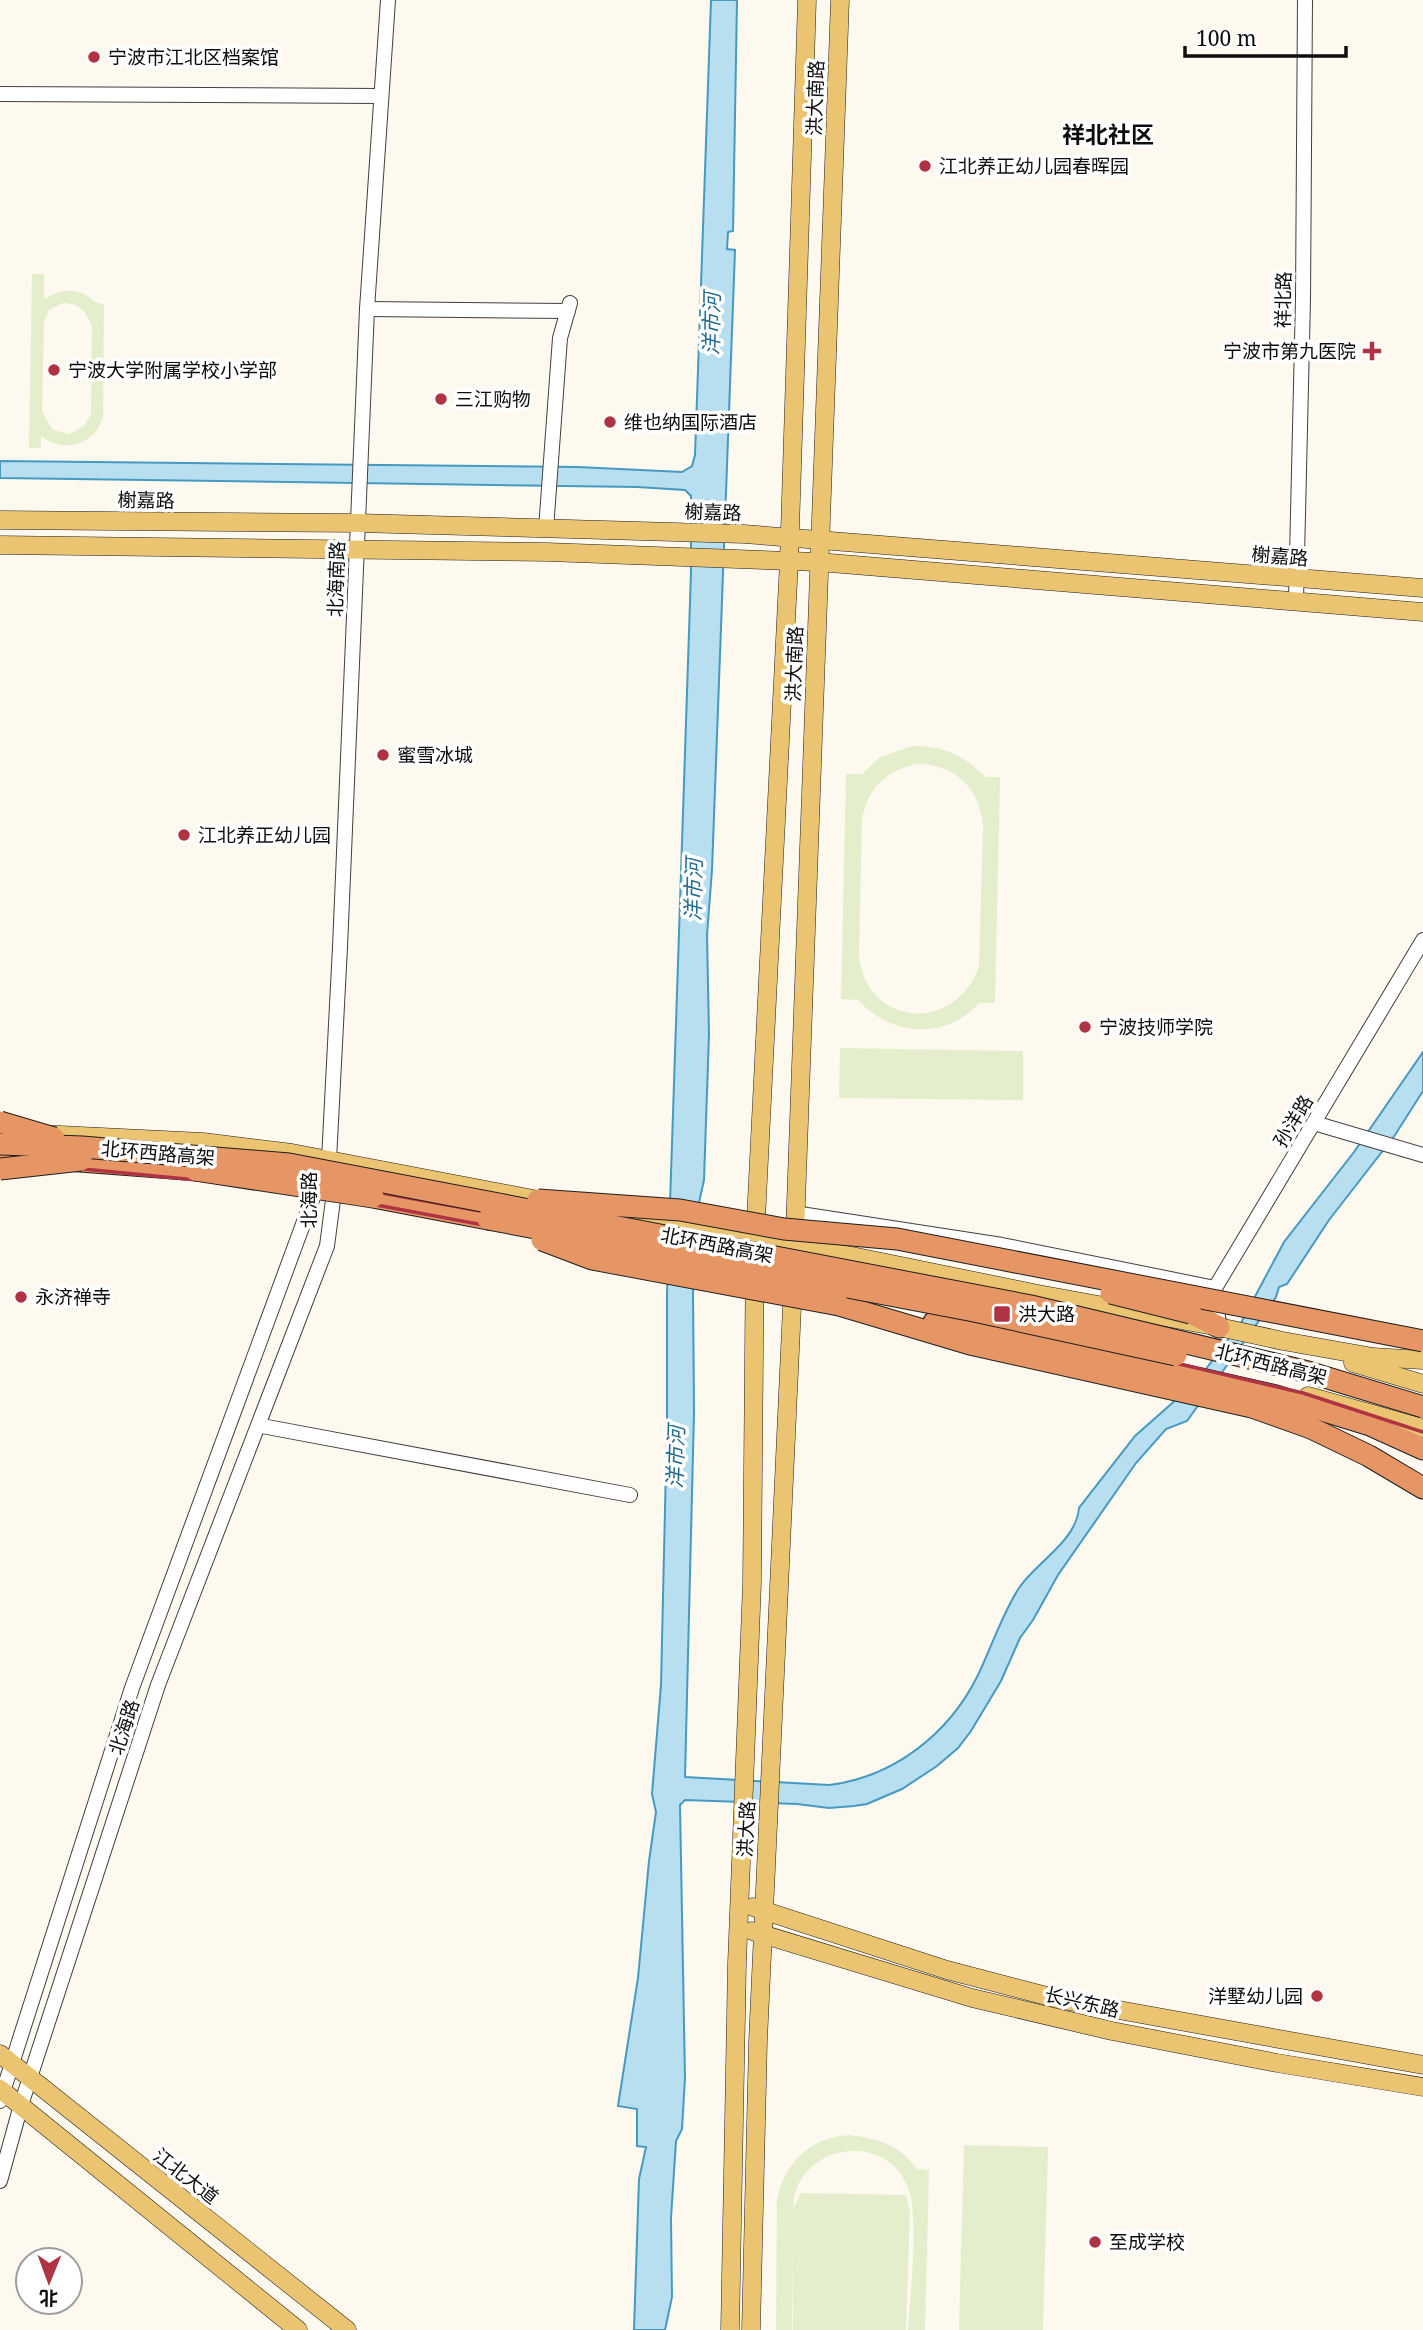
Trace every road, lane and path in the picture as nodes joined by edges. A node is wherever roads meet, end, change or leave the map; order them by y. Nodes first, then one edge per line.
1 (388, 0) edge
2 (807, 0) edge
3 (839, 0) edge
4 (1305, 0) edge
5 (0, 94) edge
6 (380, 96) junction
7 (366, 309) junction
8 (358, 519) junction
9 (0, 520) edge
10 (547, 524) junction
11 (790, 537) junction
12 (819, 539) junction
13 (0, 545) edge
14 (356, 551) junction
15 (789, 561) junction
16 (818, 562) junction
17 (1297, 578) junction
18 (1423, 589) edge
19 (1296, 600) junction
20 (1423, 612) edge
21 (1423, 940) edge
22 (0, 1122) edge
23 (1314, 1123) junction
24 (0, 1133) edge
25 (0, 1144) edge
26 (82, 1153) junction
27 (1423, 1155) edge
28 (0, 1156) edge
29 (329, 1160) junction
30 (0, 1166) edge
31 (312, 1196) junction
32 (458, 1196) junction
33 (333, 1200) junction
34 (488, 1219) junction
35 (790, 1229) junction
36 (755, 1239) junction
37 (755, 1278) junction
38 (793, 1285) junction
39 (1215, 1288) junction
40 (839, 1304) junction
41 (1219, 1326) junction
42 (754, 1330) joint
43 (791, 1330) joint
44 (1283, 1341) junction
45 (1423, 1341) edge
46 (1423, 1360) edge
47 (1423, 1384) edge
48 (1423, 1407) edge
49 (1423, 1420) edge
50 (262, 1426) dead end
51 (1423, 1429) edge
52 (1423, 1449) edge
53 (1423, 1488) edge
54 (630, 1494) dead end
55 (740, 1904) junction
56 (764, 1909) junction
57 (739, 1927) junction
58 (762, 1934) junction
59 (6, 2059) edge
60 (1423, 2065) edge
61 (30, 2078) junction
62 (1423, 2087) edge
63 (1, 2094) edge
64 (21, 2105) junction
65 (0, 2181) edge
66 (298, 2330) edge
67 (347, 2330) edge
68 (730, 2330) edge
69 (751, 2330) edge

1 - 6 street, 北海南路
2 - 11 main road, 洪大南路
3 - 12 main road, 洪大南路
4 - 17 street, 祥北路
5 - 6 street
6 - 7 street, 北海南路
7 - 8 street, 北海南路
7 - 10 street
8 - 9 main road, 榭嘉路
8 - 10 main road, 榭嘉路
8 - 14 street, 北海南路
10 - 11 main road, 榭嘉路
11 - 12 main road, 榭嘉路
11 - 15 main road, 洪大南路
12 - 16 main road, 洪大南路
12 - 17 main road, 榭嘉路
13 - 14 main road
14 - 15 main road
14 - 29 street, 北海南路
15 - 16 main road
15 - 36 main road, 洪大南路
16 - 19 main road
16 - 35 main road, 洪大南路
17 - 18 main road, 榭嘉路
17 - 19 street, 祥北路
19 - 20 main road
21 - 23 street, 孙洋路
22 - 26 highway, bridge
23 - 27 street
23 - 39 street, 孙洋路
24 - 29 main road
25 - 26 highway, 北环西路高架, bridge
26 - 28 highway, 北环西路高架, bridge
26 - 30 highway, bridge
26 - 32 highway, 北环西路高架, bridge
26 - 34 highway, 北环西路高架, bridge
29 - 31 street, 北海路
29 - 33 street, 北海路
29 - 36 main road
30 - 31 main road
31 - 33 main road
31 - 59 street, 北海路
32 - 35 highway, bridge
32 - 48 highway, 北环西路高架, bridge
33 - 37 main road
33 - 61 street, 北海路
34 - 40 highway, bridge
34 - 49 highway, 北环西路高架, bridge
35 - 36 main road
35 - 38 main road, 洪大南路
35 - 39 street
35 - 41 main road
35 - 41 highway, bridge
35 - 45 highway, bridge
36 - 37 main road, 洪大南路
37 - 38 main road
37 - 42 main road, 洪大南路
38 - 43 main road, 洪大南路
38 - 51 main road
39 - 41 street
40 - 52 highway
40 - 53 highway
41 - 44 main road
42 - 55 main road, 洪大路
43 - 56 main road, 洪大路
44 - 46 main road
44 - 47 main road
50 - 54 street
55 - 56 main road, 长兴东路
55 - 57 main road, 洪大路
56 - 58 main road, 洪大路
56 - 60 main road, 长兴东路
57 - 58 main road, 长兴东路
57 - 68 main road, 洪大路
58 - 62 main road, 长兴东路
58 - 69 main road, 洪大路
59 - 61 main road, 江北大道
59 - 63 street, 北海路
61 - 64 street, 北海路
61 - 67 main road, 江北大道
63 - 64 main road
64 - 65 street, 北海路
64 - 66 main road

